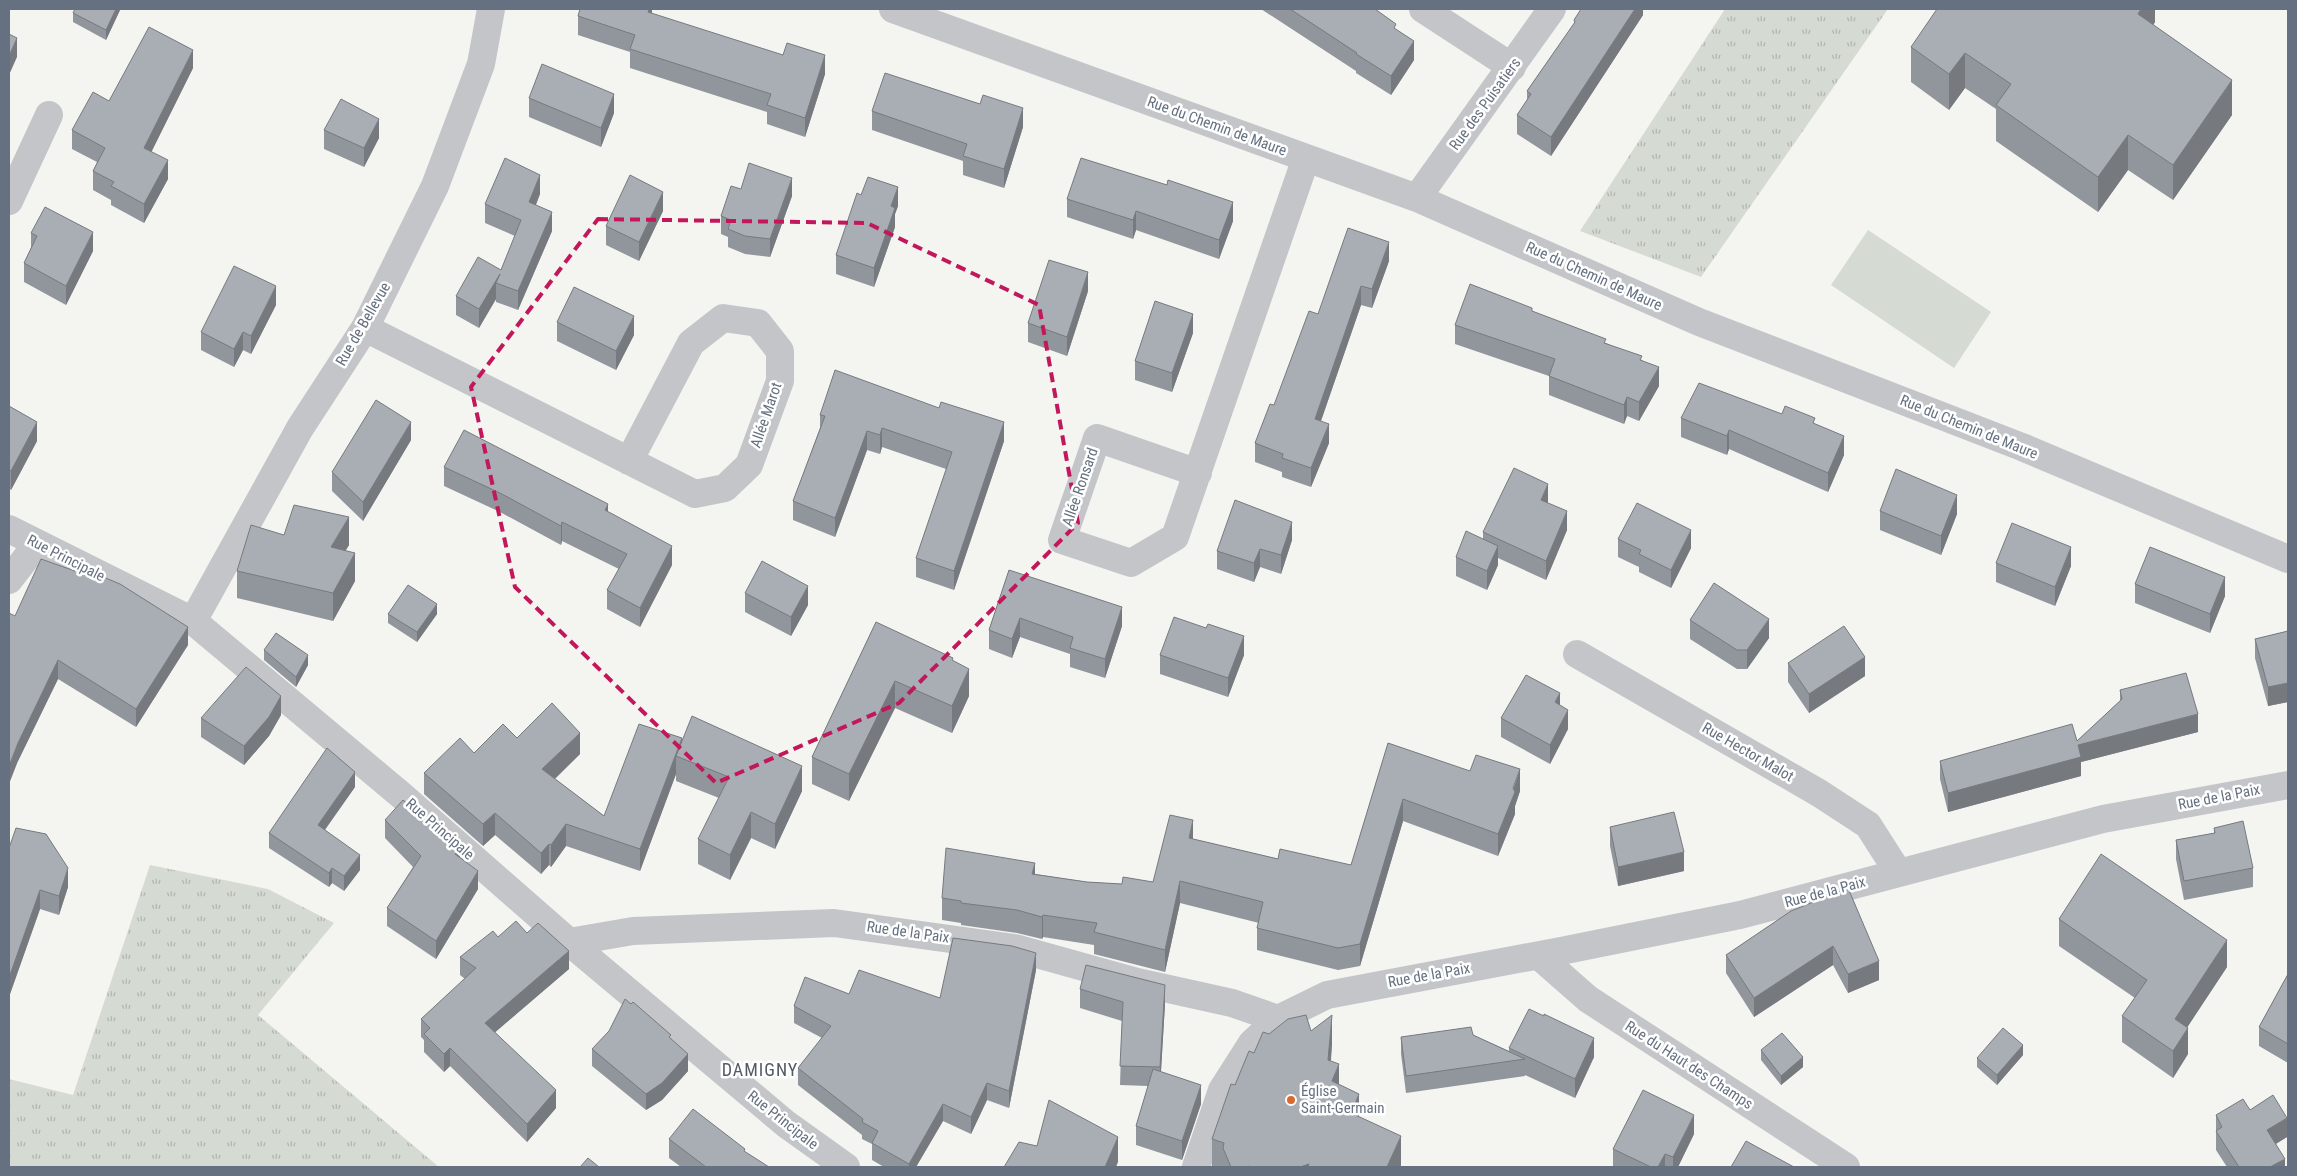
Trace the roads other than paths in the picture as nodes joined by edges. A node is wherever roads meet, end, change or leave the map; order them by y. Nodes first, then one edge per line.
1 (491, 9) edge
2 (893, 9) edge
3 (1424, 9) edge
4 (1552, 9) edge
5 (950, 18) edge
6 (1512, 67) junction
7 (49, 115) dead end
8 (1306, 158) junction
9 (1418, 198) junction
10 (9, 201) edge
11 (365, 328) junction
12 (630, 461) junction
13 (1198, 473) junction
14 (9, 529) edge
15 (37, 544) junction
16 (2288, 559) edge
17 (9, 580) edge
18 (193, 621) junction
19 (1577, 654) dead end
20 (2288, 784) edge
21 (1898, 872) junction
22 (569, 942) junction
23 (1539, 956) junction
24 (1278, 1019) junction
25 (846, 1167) edge
26 (1196, 1167) edge
27 (1846, 1167) edge

1 - 11 street, Rue de Bellevue
2 - 5 street, Rue du Chemin de Maure
3 - 6 street
4 - 6 street, Rue des Puisatiers
5 - 8 street, Rue du Chemin de Maure
6 - 9 street, Rue des Puisatiers
7 - 10 street
8 - 9 street, Rue du Chemin de Maure
8 - 13 street, Allée Ronsard
9 - 16 street, Rue du Chemin de Maure
11 - 12 street, Allée Marot
11 - 18 street, Rue de Bellevue
12 - 12 street, Allée Marot
13 - 13 street, Allée Ronsard
14 - 15 street, Rue Principale
15 - 17 street
15 - 18 street, Rue Principale
18 - 22 street, Rue Principale
19 - 21 street, Rue Hector Malot
20 - 21 street, Rue de la Paix
21 - 23 street, Rue de la Paix
22 - 24 street, Rue de la Paix
22 - 25 street, Rue Principale
23 - 24 street, Rue de la Paix
23 - 27 street, Rue du Haut des Champs
24 - 26 street

